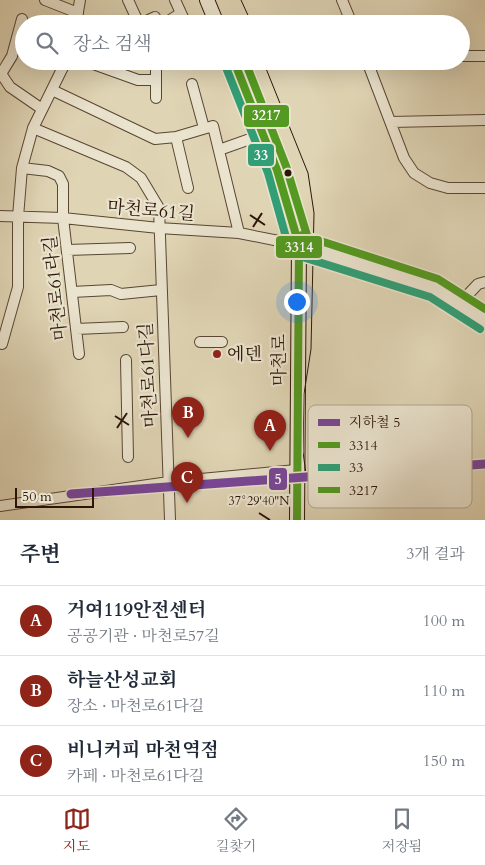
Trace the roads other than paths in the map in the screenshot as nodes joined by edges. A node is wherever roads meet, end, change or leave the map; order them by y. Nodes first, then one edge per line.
1 (45, 0) edge
2 (80, 0) edge
3 (128, 0) edge
4 (175, 0) edge
5 (207, 0) edge
6 (342, 0) edge
7 (78, 13) joint
8 (181, 13) joint
9 (135, 15) edge
10 (178, 15) edge
11 (213, 15) edge
12 (348, 15) edge
13 (15, 45) edge
14 (470, 56) edge
15 (485, 56) edge
16 (62, 70) edge
17 (110, 70) edge
18 (156, 70) edge
19 (238, 70) edge
20 (371, 70) edge
21 (1, 73) edge
22 (156, 80) junction
23 (192, 84) dead end
24 (52, 90) junction
25 (156, 98) dead end
26 (42, 109) junction
27 (485, 120) edge
28 (391, 122) junction
29 (33, 128) junction
30 (204, 128) junction
31 (264, 134) junction
32 (176, 137) junction
33 (219, 150) junction
34 (22, 168) junction
35 (188, 188) dead end
36 (485, 188) edge
37 (0, 216) edge
38 (18, 217) junction
39 (63, 218) junction
40 (159, 228) junction
41 (239, 233) junction
42 (299, 245) junction
43 (130, 248) dead end
44 (67, 250) junction
45 (485, 282) edge
46 (161, 290) junction
47 (72, 292) junction
48 (460, 303) junction
49 (485, 321) edge
50 (123, 327) dead end
51 (76, 329) junction
52 (200, 342) dead end
53 (222, 342) dead end
54 (2, 344) dead end
55 (79, 354) dead end
56 (126, 360) dead end
57 (128, 457) dead end
58 (296, 470) junction
59 (169, 482) junction
60 (0, 506) edge
61 (170, 520) edge
62 (297, 520) edge

1 - 7 street
2 - 7 street
3 - 9 street
4 - 8 street
5 - 11 main road
6 - 12 street
8 - 10 street
13 - 21 street
14 - 15 street
16 - 24 street
17 - 22 street
18 - 22 street
19 - 31 main road, 마천로
20 - 28 street
21 - 26 street
22 - 25 street
23 - 30 street
24 - 26 street
24 - 32 street
26 - 29 street
27 - 28 street
28 - 36 street
29 - 34 street
29 - 40 street, 마천로61다길
30 - 32 street
30 - 33 street
31 - 33 street
31 - 42 main road, 마천로
32 - 35 street
33 - 41 street
34 - 38 street
34 - 39 street, 마천로61라길
37 - 38 street, 마천로61길
38 - 39 street, 마천로61길
38 - 54 street
39 - 40 street, 마천로61길
39 - 44 street, 마천로61라길
40 - 41 street, 마천로61길
40 - 46 street, 마천로61다길
41 - 42 street, 마천로61길
42 - 48 main road
42 - 58 main road, 마천로
43 - 44 street
44 - 47 street, 마천로61라길
45 - 48 street
46 - 47 street
46 - 59 street, 마천로61다길
47 - 51 street, 마천로61라길
48 - 49 main road
50 - 51 street
51 - 55 street, 마천로61라길
52 - 53 street
56 - 57 street
58 - 59 street
58 - 62 main road, 마천로
59 - 60 street
59 - 61 street, 마천로61다길

